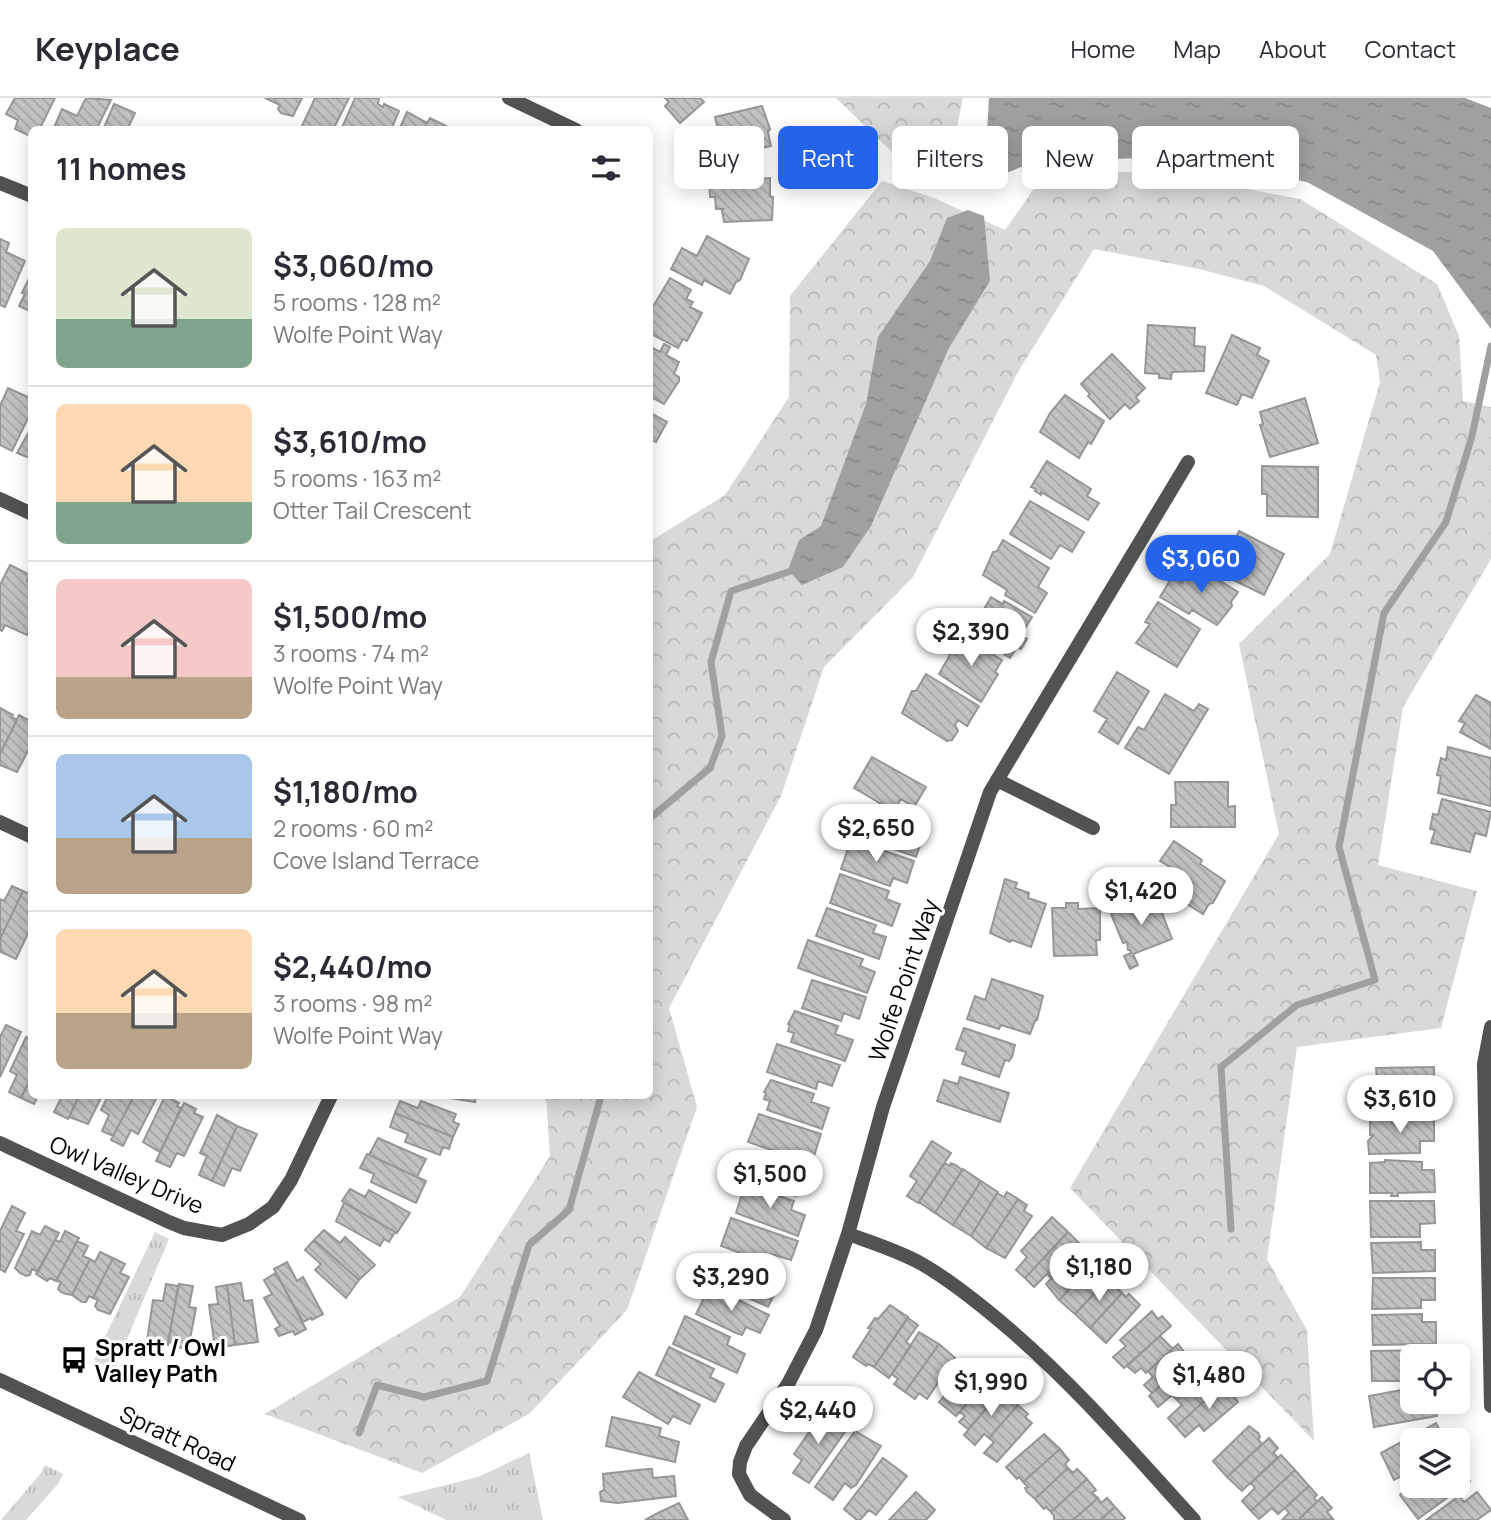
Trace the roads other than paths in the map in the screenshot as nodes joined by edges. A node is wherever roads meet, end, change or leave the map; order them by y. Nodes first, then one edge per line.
1 (509, 98) edge
2 (568, 126) edge
3 (0, 183) edge
4 (28, 194) edge
5 (1188, 462) dead end
6 (0, 499) edge
7 (28, 512) edge
8 (997, 779) junction
9 (0, 822) edge
10 (1093, 828) dead end
11 (28, 835) edge
12 (1491, 1027) edge
13 (330, 1099) edge
14 (0, 1143) edge
15 (848, 1234) junction
16 (0, 1380) edge
17 (1491, 1406) edge
18 (299, 1520) edge
19 (784, 1520) edge
20 (1194, 1520) edge

1 - 2 street
3 - 4 street
5 - 8 street, Wolfe Point Way
6 - 7 street
8 - 10 street
8 - 15 street, Wolfe Point Way
9 - 11 street
12 - 17 street
13 - 14 street, Owl Valley Drive
15 - 19 street, Wolfe Point Way
15 - 20 street
16 - 18 street, Spratt Road

